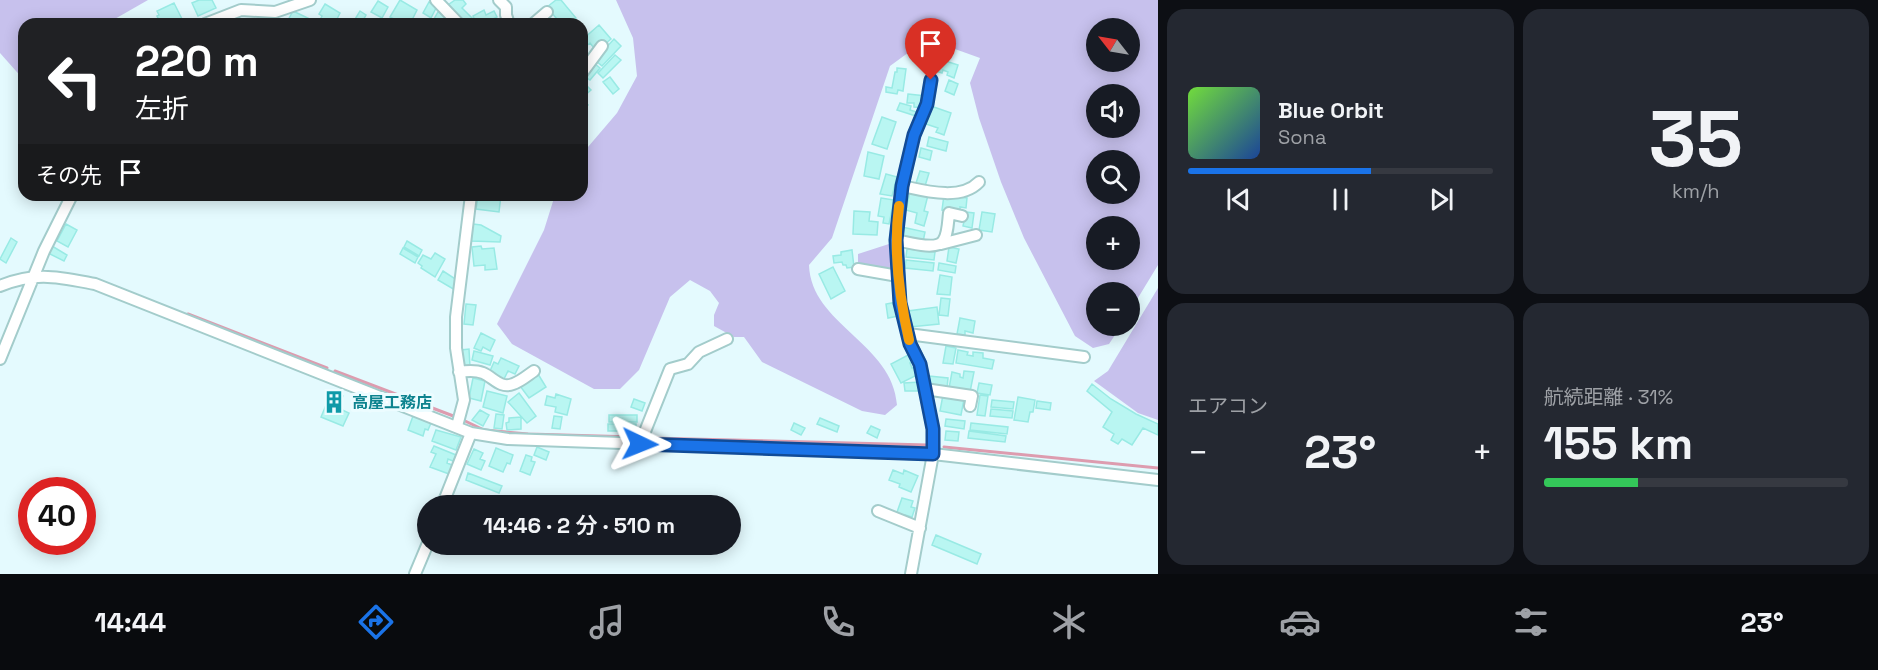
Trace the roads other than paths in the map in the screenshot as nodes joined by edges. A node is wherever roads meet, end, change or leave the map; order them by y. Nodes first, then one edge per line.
1 (310, 0) edge
2 (438, 0) edge
3 (499, 0) edge
4 (548, 12) dead end
5 (221, 18) edge
6 (454, 18) edge
7 (507, 18) edge
8 (540, 18) edge
9 (602, 46) dead end
10 (588, 65) edge
11 (931, 80) dead end
12 (979, 182) dead end
13 (902, 186) junction
14 (69, 201) edge
15 (470, 201) edge
16 (962, 216) dead end
17 (976, 235) dead end
18 (896, 240) junction
19 (941, 244) junction
20 (858, 269) dead end
21 (33, 276) junction
22 (898, 276) junction
23 (0, 286) edge
24 (908, 334) junction
25 (727, 339) dead end
26 (1084, 357) dead end
27 (0, 359) edge
28 (534, 371) dead end
29 (459, 372) junction
30 (925, 389) junction
31 (970, 406) dead end
32 (457, 426) junction
33 (471, 433) junction
34 (640, 444) junction
35 (933, 454) junction
36 (1158, 480) edge
37 (446, 495) edge
38 (878, 511) dead end
39 (920, 528) junction
40 (423, 555) edge
41 (415, 574) edge
42 (911, 574) edge

1 - 5 street
2 - 6 street
3 - 7 street
4 - 8 street
9 - 10 street
11 - 13 street
12 - 13 street
13 - 18 street
14 - 21 street
15 - 29 street
16 - 19 street
17 - 19 street
18 - 19 street
18 - 22 street
20 - 22 street
21 - 23 street
21 - 27 street
21 - 32 street
22 - 24 street
24 - 26 street
24 - 30 street
25 - 34 street
28 - 29 street
29 - 32 street
30 - 31 street
30 - 35 street
32 - 33 street
33 - 34 street
33 - 37 street
34 - 35 street
35 - 36 street
35 - 39 street
38 - 39 street
39 - 42 street
40 - 41 street

